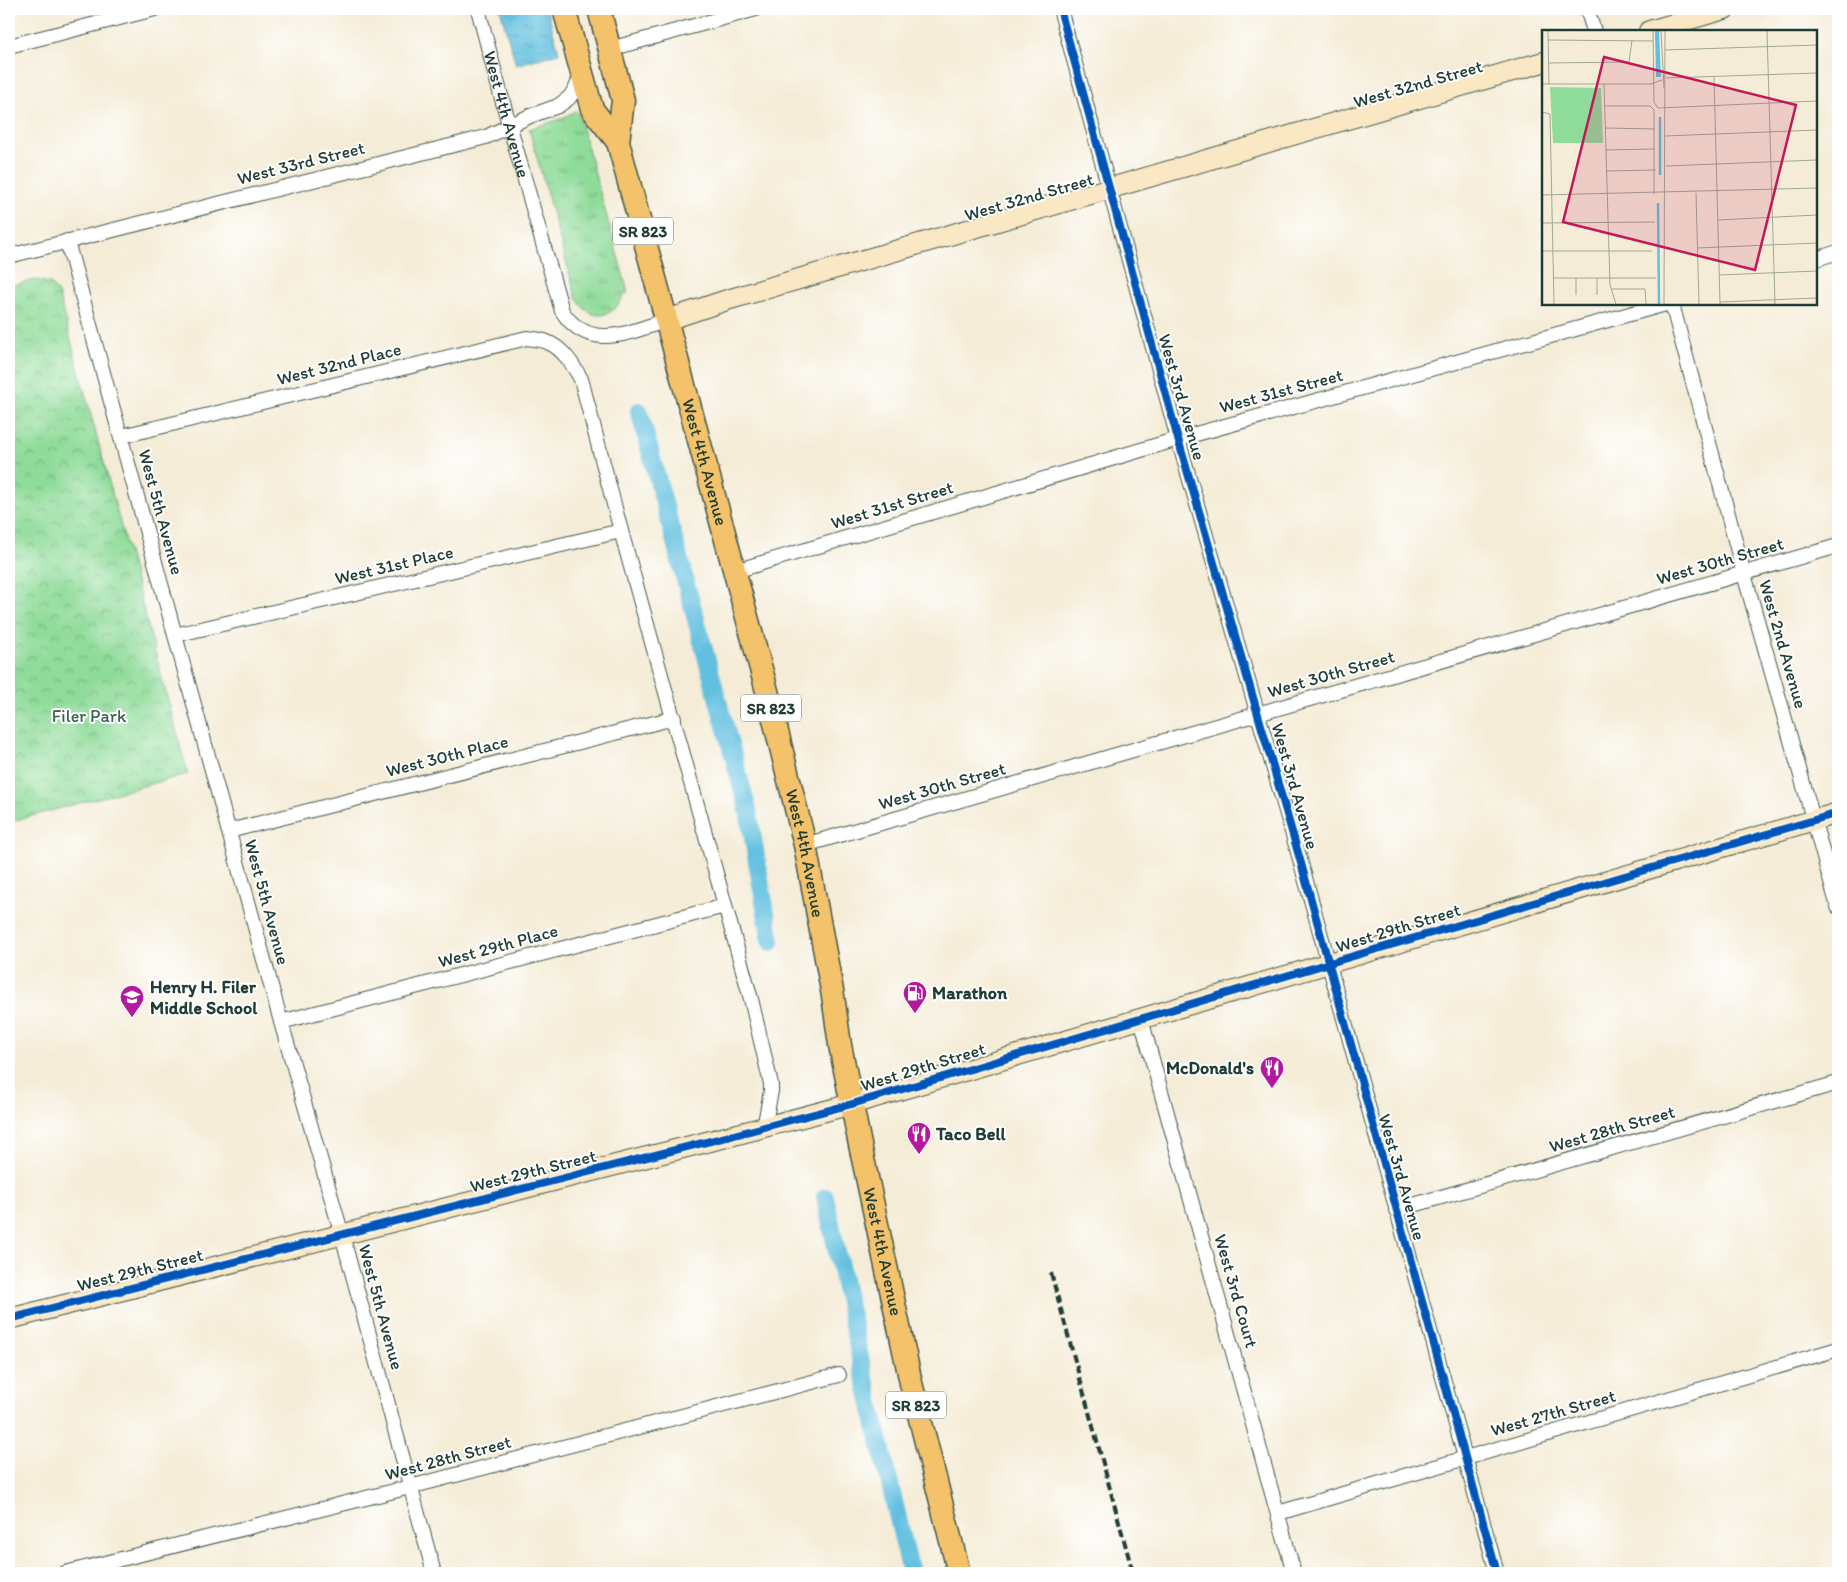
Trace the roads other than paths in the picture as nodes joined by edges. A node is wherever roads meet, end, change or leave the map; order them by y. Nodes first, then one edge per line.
1 (155, 9) edge
2 (478, 9) edge
3 (564, 9) edge
4 (599, 9) edge
5 (756, 9) edge
6 (1060, 9) edge
7 (1588, 9) edge
8 (1725, 9) edge
9 (1594, 30) edge
10 (1652, 30) edge
11 (9, 46) edge
12 (610, 49) junction
13 (1542, 62) edge
14 (582, 73) junction
15 (509, 126) junction
16 (618, 142) junction
17 (1109, 190) junction
18 (67, 241) junction
19 (1838, 252) edge
20 (9, 256) edge
21 (1817, 259) edge
22 (1662, 305) edge
23 (1672, 305) edge
24 (667, 320) junction
25 (578, 329) joint
26 (122, 436) junction
27 (1178, 439) junction
28 (621, 531) junction
29 (1838, 546) edge
30 (735, 571) junction
31 (1744, 574) junction
32 (175, 635) junction
33 (1259, 714) junction
34 (674, 718) junction
35 (1838, 813) edge
36 (1814, 820) junction
37 (229, 831) junction
38 (805, 845) junction
39 (725, 906) junction
40 (1838, 907) edge
41 (1328, 964) junction
42 (1141, 1019) junction
43 (281, 1022) junction
44 (1838, 1083) edge
45 (852, 1104) junction
46 (764, 1128) junction
47 (1396, 1210) junction
48 (342, 1235) junction
49 (9, 1319) edge
50 (1838, 1349) edge
51 (839, 1375) dead end
52 (1465, 1458) junction
53 (410, 1487) junction
54 (1278, 1514) junction
55 (65, 1573) edge
56 (434, 1573) edge
57 (959, 1573) edge
58 (1294, 1573) edge
59 (1497, 1573) edge

1 - 11 street
2 - 15 street, West 4th Avenue
3 - 14 main road, West 4th Avenue / SR 823
4 - 12 main road, West 4th Avenue / SR 823
5 - 12 street
6 - 17 street, West 3rd Avenue
7 - 9 street
8 - 10 street
12 - 16 main road, West 4th Avenue / SR 823
13 - 17 street, West 32nd Street
14 - 15 street, West 33rd Street
14 - 16 main road, West 4th Avenue / SR 823
15 - 18 street, West 33rd Street
15 - 25 street, West 4th Avenue
16 - 24 main road, West 4th Avenue / SR 823
17 - 24 street, West 32nd Street
17 - 27 street, West 3rd Avenue
18 - 20 street, West 33rd Street
18 - 26 street, West 5th Avenue
19 - 21 street
22 - 27 street, West 31st Street
23 - 31 street, West 2nd Avenue
24 - 25 street, West 32nd Street
24 - 30 main road, West 4th Avenue / SR 823
26 - 28 street, West 32nd Place
26 - 32 street, West 5th Avenue
27 - 30 street, West 31st Street
27 - 33 street, West 3rd Avenue
28 - 32 street, West 31st Place
28 - 34 street
29 - 31 street, West 30th Street
30 - 38 main road, West 4th Avenue / SR 823
31 - 33 street, West 30th Street
31 - 36 street, West 2nd Avenue
32 - 37 street, West 5th Avenue
33 - 38 street, West 30th Street
33 - 41 street, West 3rd Avenue
34 - 37 street, West 30th Place
34 - 39 street
35 - 36 street, West 29th Street
36 - 40 street, West 2nd Avenue
36 - 41 street, West 29th Street
37 - 43 street, West 5th Avenue
38 - 45 main road, West 4th Avenue / SR 823
39 - 43 street, West 29th Place
39 - 46 street
41 - 42 street, West 29th Street
41 - 47 street, West 3rd Avenue
42 - 45 street, West 29th Street
42 - 54 street, West 3rd Court
43 - 48 street, West 5th Avenue
44 - 47 street, West 28th Street
45 - 46 street, West 29th Street
45 - 57 main road, West 4th Avenue / SR 823
46 - 48 street, West 29th Street
47 - 52 street, West 3rd Avenue
48 - 49 street, West 29th Street
48 - 53 street, West 5th Avenue
50 - 52 street, West 27th Street
51 - 53 street, West 28th Street
52 - 54 street, West 27th Street
52 - 59 street, West 3rd Avenue
53 - 55 street, West 28th Street
53 - 56 street, West 5th Avenue
54 - 58 street, West 3rd Court

